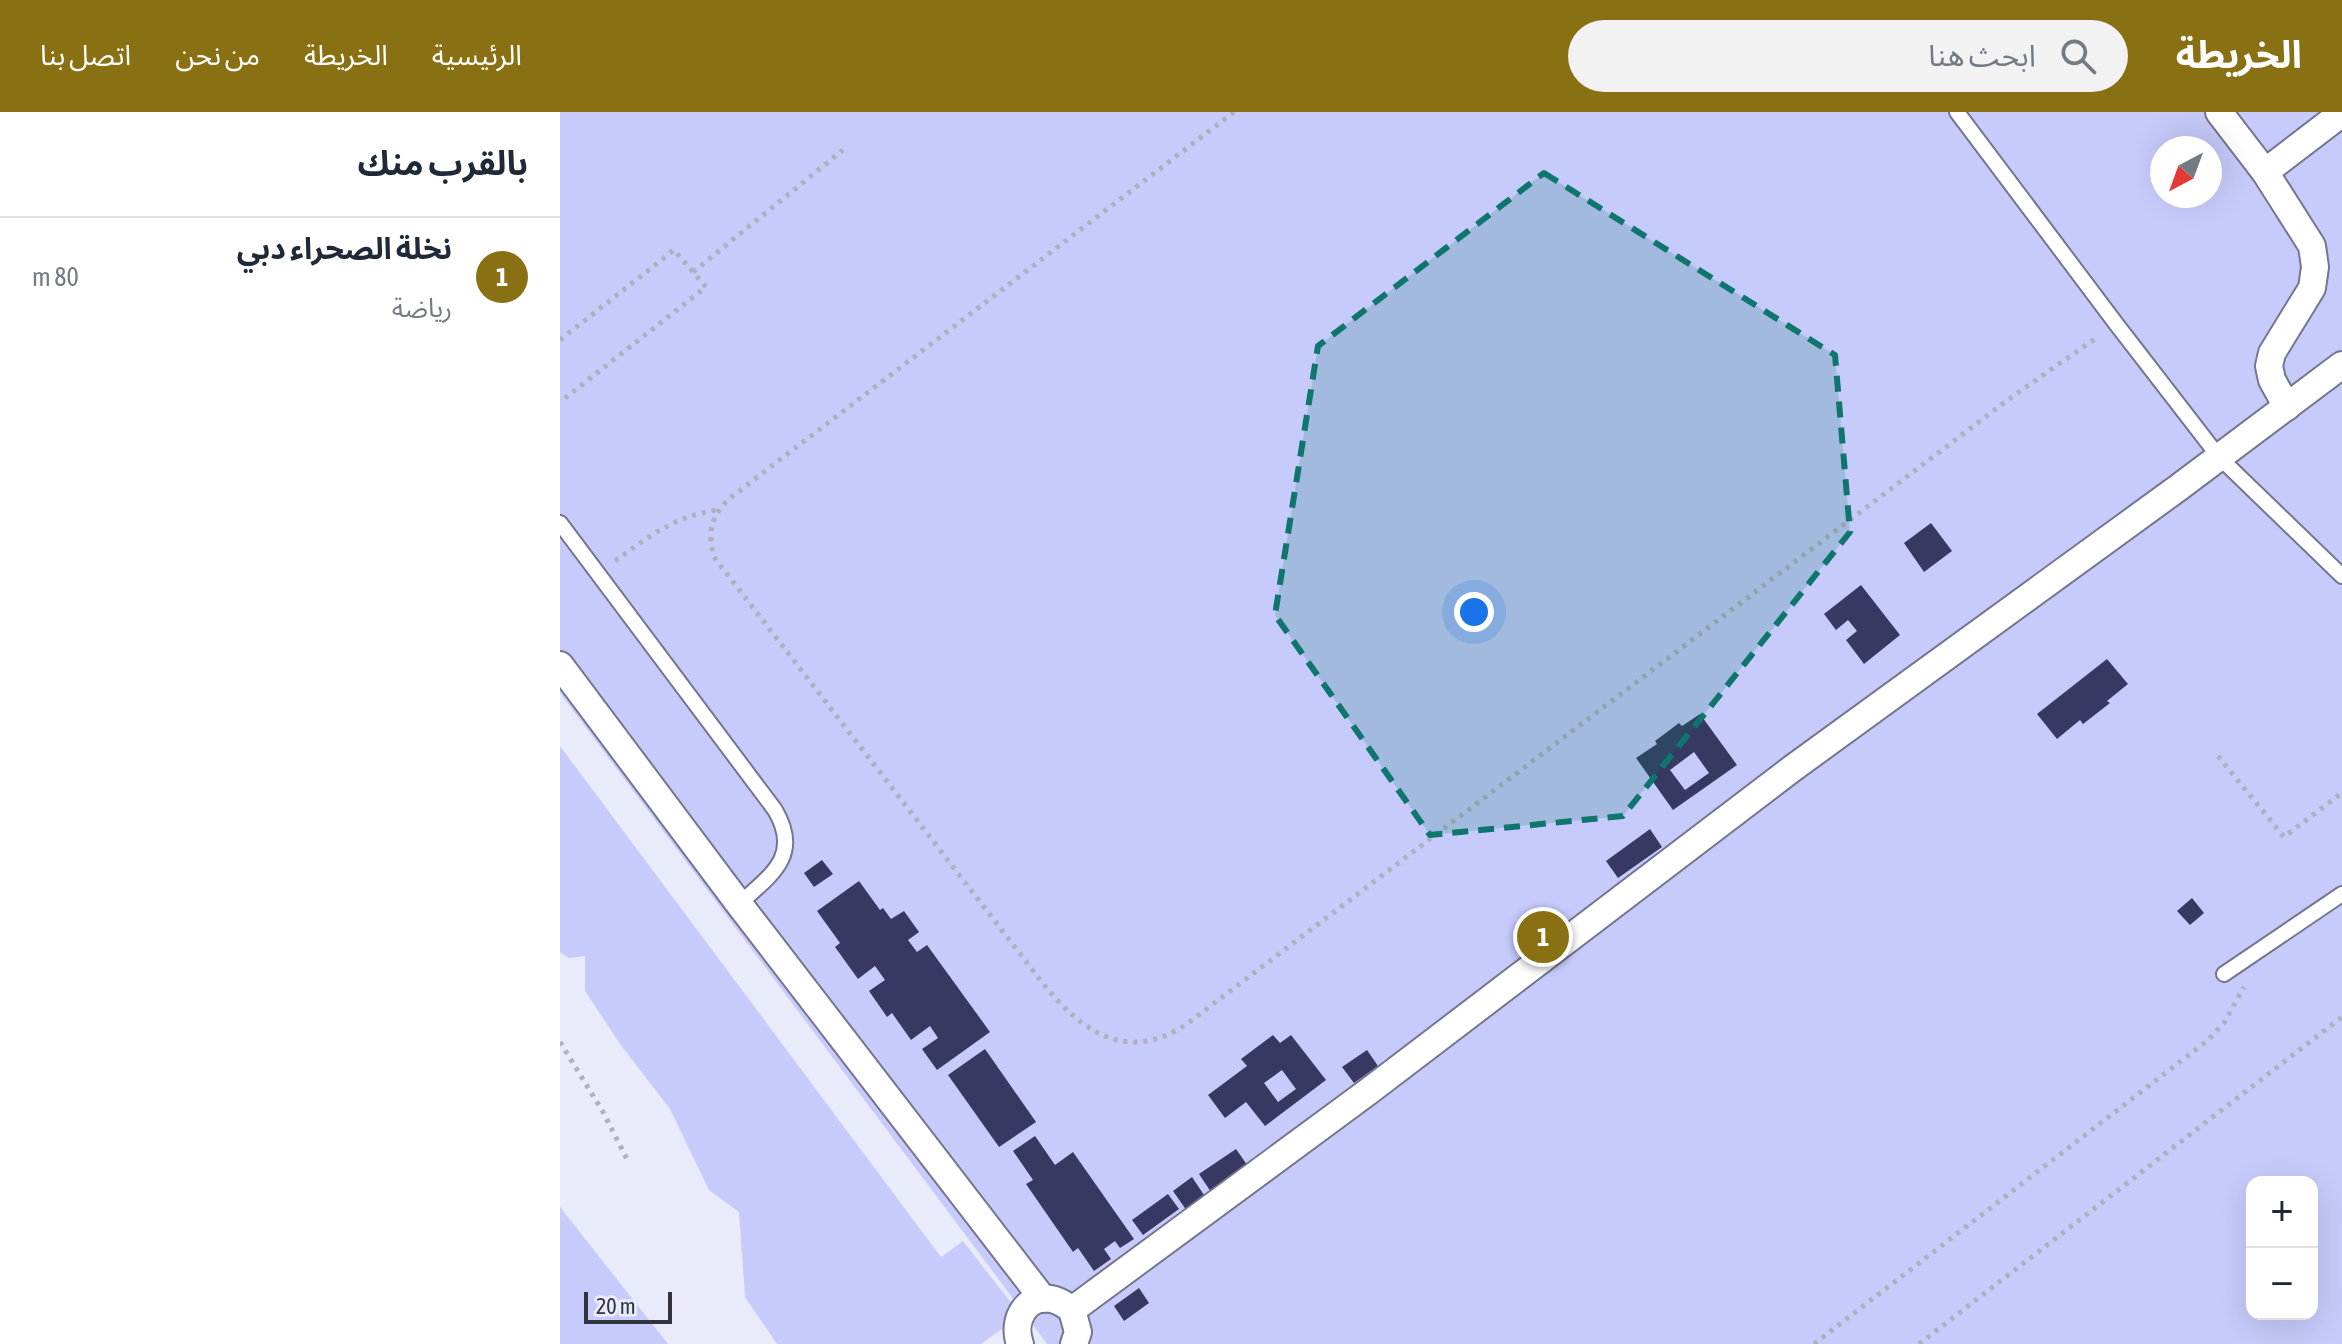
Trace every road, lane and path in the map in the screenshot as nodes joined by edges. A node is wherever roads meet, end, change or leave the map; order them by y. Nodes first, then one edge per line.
1 (1234, 112) edge
2 (1957, 112) edge
3 (2219, 112) edge
4 (2342, 113) edge
5 (843, 150) dead end
6 (2265, 172) junction
7 (693, 272) junction
8 (2117, 325) junction
9 (560, 340) edge
10 (2342, 365) edge
11 (560, 402) edge
12 (2287, 407) junction
13 (2219, 457) junction
14 (718, 510) junction
15 (560, 523) edge
16 (598, 573) junction
17 (2342, 576) edge
18 (560, 665) edge
19 (2218, 756) dead end
20 (2342, 793) edge
21 (2342, 894) edge
22 (739, 904) junction
23 (2254, 954) junction
24 (2224, 974) dead end
25 (2342, 1017) edge
26 (560, 1042) edge
27 (629, 1163) dead end
28 (1043, 1299) junction
29 (1072, 1310) junction
30 (1019, 1333) edge
31 (997, 1344) edge
32 (1074, 1344) edge
33 (1814, 1344) edge
34 (1919, 1344) edge

1 - 14 path
2 - 8 lane
3 - 6 street
4 - 6 street
5 - 7 path
6 - 12 street
7 - 9 path
7 - 11 path
8 - 13 lane
8 - 14 path
10 - 12 street
12 - 13 street
13 - 17 lane
13 - 29 street
14 - 16 path
15 - 16 lane
16 - 22 lane
18 - 22 street
19 - 20 path
21 - 23 lane
22 - 28 street
23 - 24 lane
23 - 33 path
25 - 34 path
26 - 27 path
28 - 29 street
28 - 30 street
29 - 32 street
30 - 31 street

